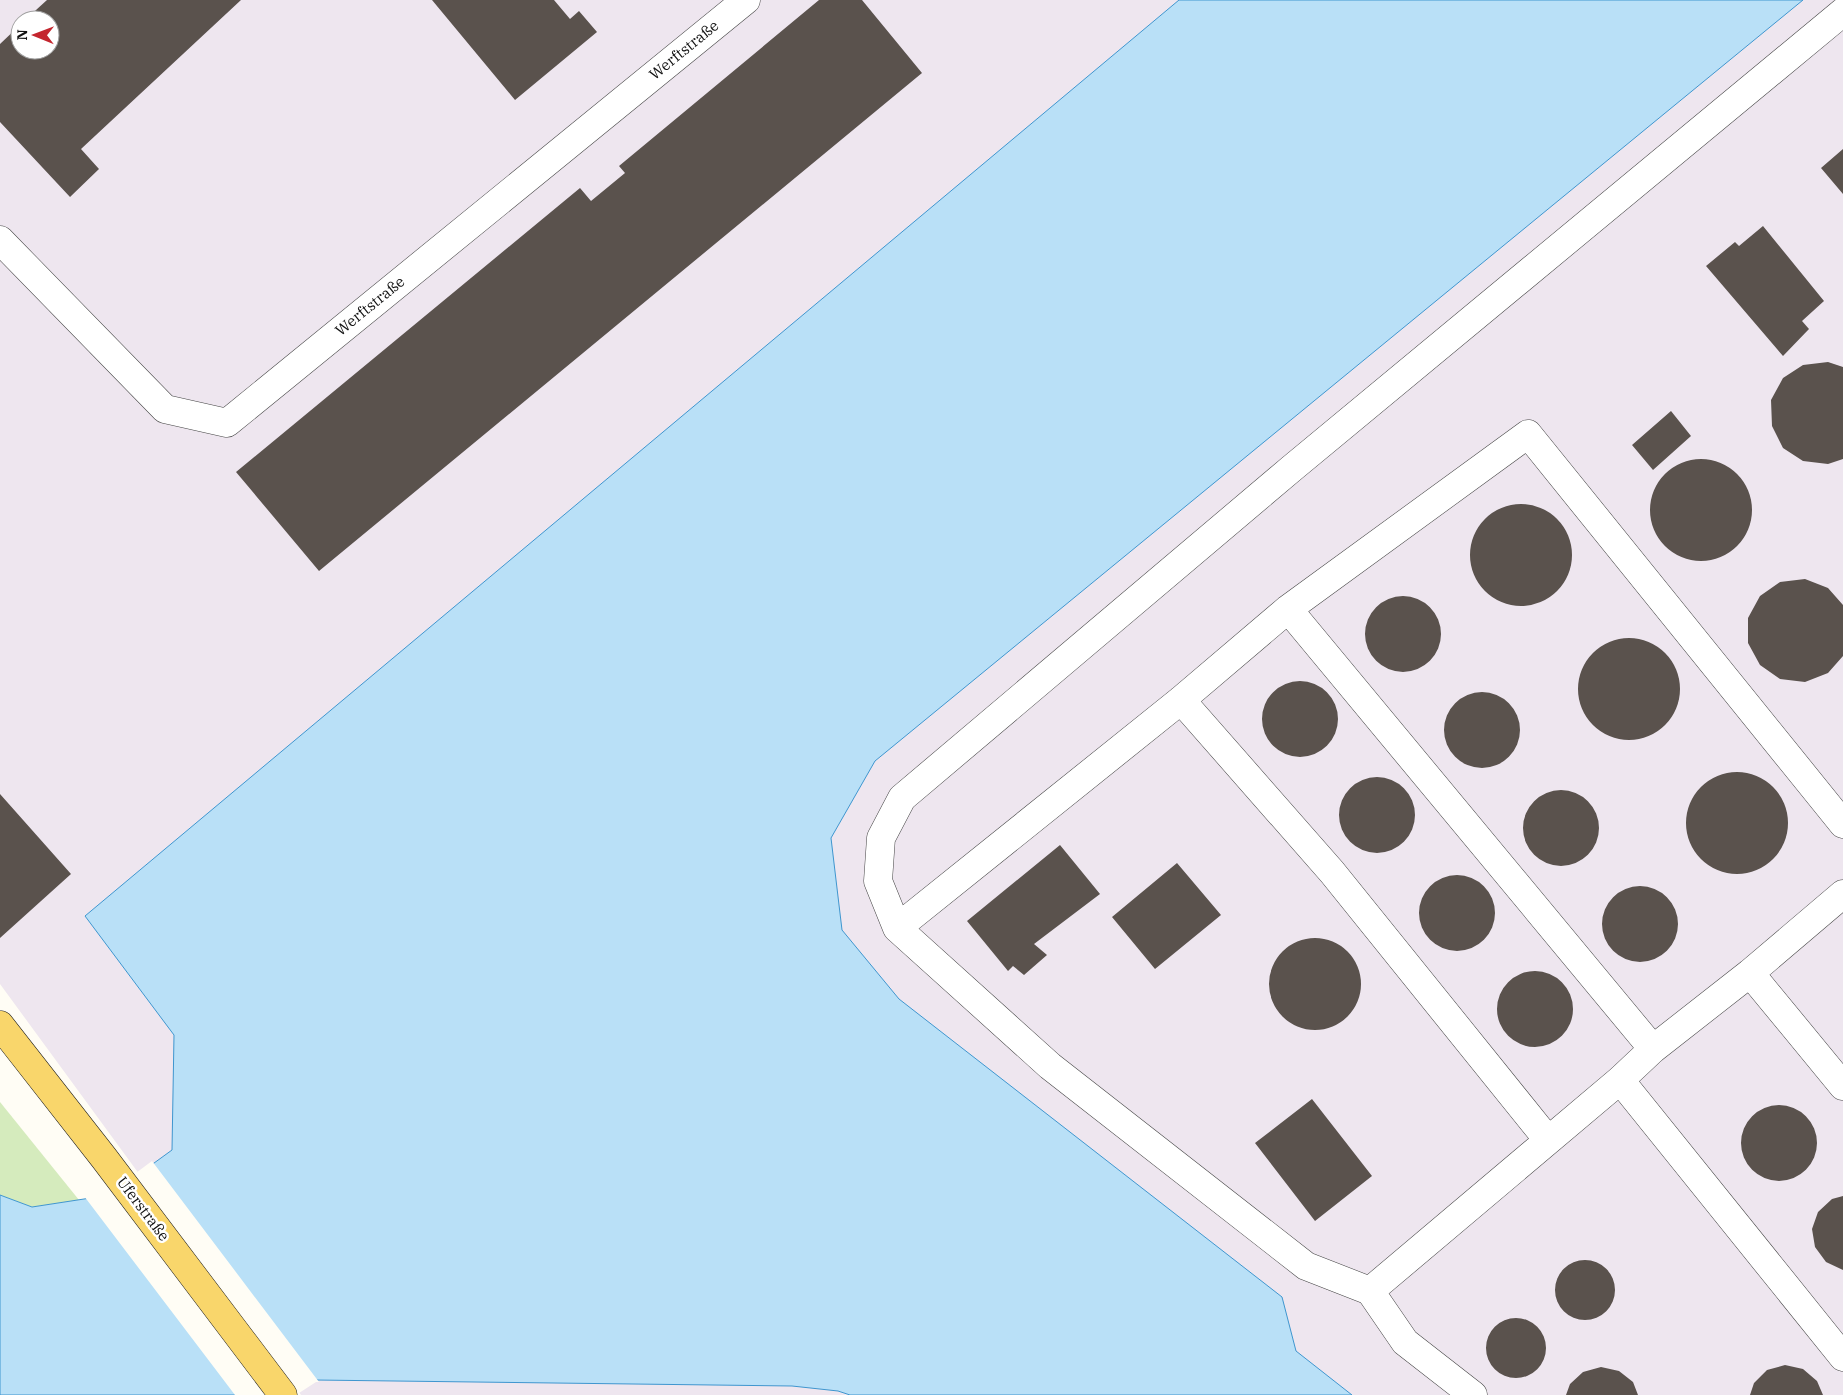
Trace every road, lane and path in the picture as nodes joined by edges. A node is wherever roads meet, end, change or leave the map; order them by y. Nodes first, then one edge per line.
1 (746, 0) edge
2 (1843, 12) edge
3 (0, 240) edge
4 (1288, 609) junction
5 (1181, 700) junction
6 (1843, 824) edge
7 (1843, 894) edge
8 (897, 928) junction
9 (1750, 973) junction
10 (0, 1025) edge
11 (1653, 1049) junction
12 (1620, 1080) junction
13 (1843, 1086) edge
14 (1548, 1140) junction
15 (1370, 1291) junction
16 (1843, 1357) edge
17 (283, 1395) edge
18 (1473, 1395) edge

1 - 3 street, Werftstraße
2 - 8 street
4 - 5 street
4 - 6 street
4 - 11 street
5 - 8 street
5 - 14 street
7 - 9 street
8 - 15 street
9 - 11 street
9 - 13 street
10 - 17 main road, Uferstraße
11 - 12 street
12 - 14 street
12 - 16 street
14 - 15 street
15 - 18 street

